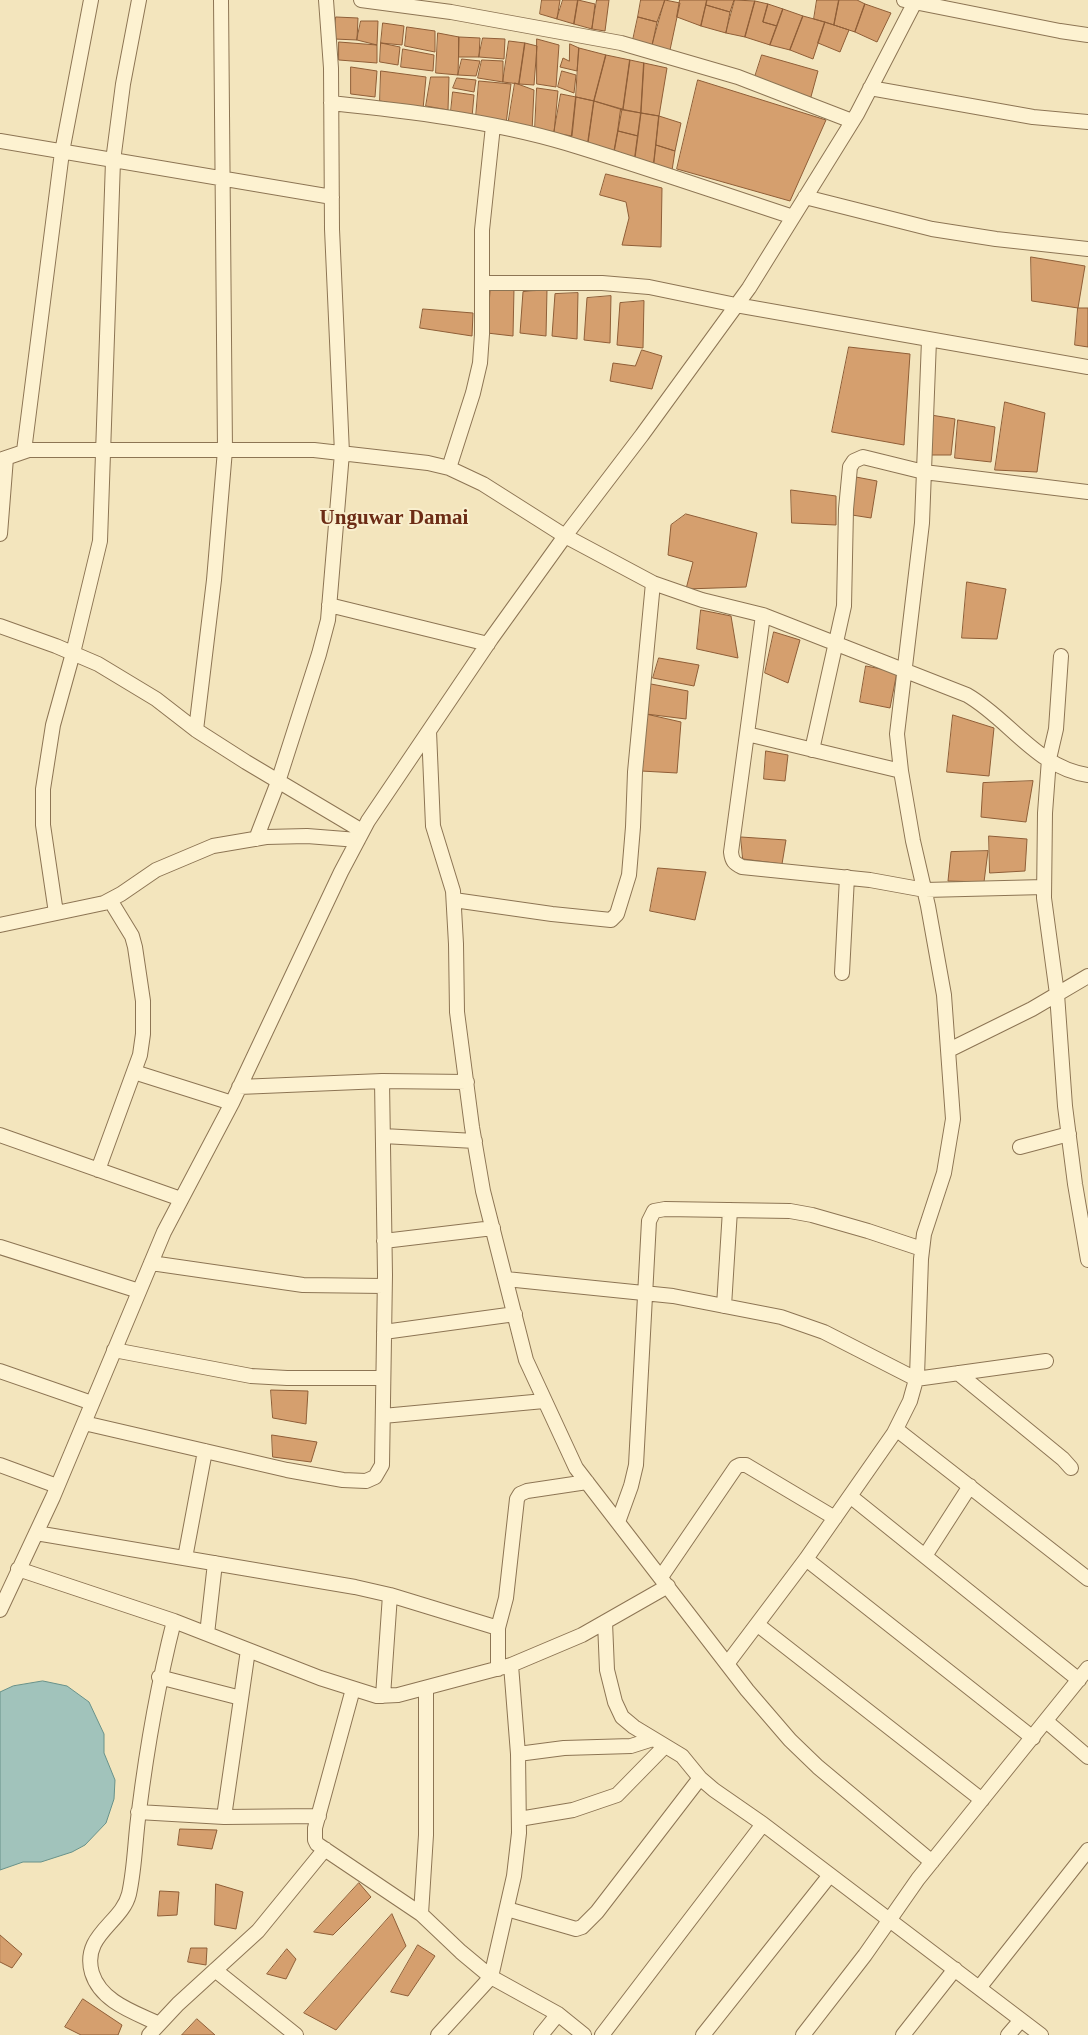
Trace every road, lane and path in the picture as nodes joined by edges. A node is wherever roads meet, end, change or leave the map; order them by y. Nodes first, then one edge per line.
1 (91, 0) edge
2 (139, 0) edge
3 (221, 0) edge
4 (326, 0) edge
5 (361, 0) edge
6 (911, 1) edge
7 (1088, 35) edge
8 (870, 88) junction
9 (331, 103) junction
10 (852, 121) junction
11 (1088, 122) edge
12 (493, 126) junction
13 (0, 141) edge
14 (62, 152) junction
15 (112, 161) junction
16 (222, 178) junction
17 (332, 197) junction
18 (805, 197) junction
19 (793, 217) junction
20 (1088, 249) edge
21 (482, 283) junction
22 (736, 305) junction
23 (929, 340) junction
24 (1088, 367) edge
25 (104, 450) junction
26 (225, 450) junction
27 (24, 451) junction
28 (342, 453) junction
29 (3, 459) edge
30 (448, 468) junction
31 (924, 472) junction
32 (1088, 492) edge
33 (0, 534) edge
34 (565, 536) junction
35 (653, 583) junction
36 (329, 605) junction
37 (763, 615) junction
38 (0, 626) edge
39 (488, 644) junction
40 (837, 644) junction
41 (73, 653) junction
42 (1061, 656) dead end
43 (905, 672) junction
44 (196, 730) junction
45 (429, 732) junction
46 (747, 734) junction
47 (812, 750) junction
48 (1049, 759) junction
49 (901, 771) junction
50 (1088, 775) edge
51 (278, 782) junction
52 (360, 836) junction
53 (256, 839) junction
54 (847, 877) junction
55 (1044, 887) junction
56 (924, 890) junction
57 (110, 900) junction
58 (454, 900) junction
59 (56, 913) junction
60 (0, 925) edge
61 (842, 973) dead end
62 (1088, 976) edge
63 (1057, 994) junction
64 (949, 1050) junction
65 (134, 1072) junction
66 (382, 1081) junction
67 (466, 1082) junction
68 (240, 1087) junction
69 (232, 1103) junction
70 (1069, 1134) junction
71 (0, 1135) edge
72 (383, 1136) junction
73 (475, 1141) junction
74 (1020, 1147) dead end
75 (98, 1170) junction
76 (181, 1199) junction
77 (730, 1210) junction
78 (493, 1228) junction
79 (384, 1241) junction
80 (0, 1247) edge
81 (922, 1249) junction
82 (1088, 1260) edge
83 (151, 1263) junction
84 (506, 1279) junction
85 (384, 1286) junction
86 (139, 1291) junction
87 (646, 1293) junction
88 (724, 1306) junction
89 (515, 1314) junction
90 (384, 1332) junction
91 (114, 1350) junction
92 (1046, 1361) dead end
93 (0, 1371) edge
94 (958, 1373) junction
95 (383, 1378) junction
96 (916, 1379) junction
97 (544, 1401) junction
98 (92, 1403) junction
99 (383, 1416) junction
100 (84, 1423) junction
101 (896, 1428) junction
102 (204, 1451) junction
103 (0, 1465) edge
104 (1071, 1468) dead end
105 (587, 1482) junction
106 (57, 1486) junction
107 (970, 1486) junction
108 (850, 1496) junction
109 (835, 1518) junction
110 (618, 1522) junction
111 (36, 1533) junction
112 (925, 1556) junction
113 (185, 1558) junction
114 (806, 1559) junction
115 (215, 1563) junction
116 (18, 1569) junction
117 (1088, 1579) edge
118 (665, 1581) junction
119 (390, 1595) junction
120 (0, 1610) edge
121 (174, 1621) junction
122 (605, 1622) junction
123 (758, 1625) junction
124 (498, 1628) junction
125 (206, 1634) junction
126 (248, 1650) junction
127 (727, 1664) junction
128 (504, 1667) junction
129 (1088, 1668) edge
130 (159, 1677) junction
131 (1078, 1680) junction
132 (426, 1688) junction
133 (353, 1689) junction
134 (382, 1696) junction
135 (241, 1698) junction
136 (1046, 1721) junction
137 (1033, 1738) junction
138 (653, 1739) junction
139 (665, 1746) junction
140 (518, 1754) junction
141 (1088, 1757) edge
142 (700, 1778) junction
143 (982, 1800) junction
144 (138, 1812) junction
145 (319, 1816) junction
146 (224, 1817) junction
147 (519, 1819) junction
148 (763, 1824) junction
149 (325, 1849) junction
150 (1086, 1857) edge
151 (932, 1862) junction
152 (830, 1874) junction
153 (507, 1908) junction
154 (421, 1914) junction
155 (890, 1919) junction
156 (955, 1969) junction
157 (215, 1970) junction
158 (491, 1977) junction
159 (979, 1988) junction
160 (558, 2014) junction
161 (1022, 2020) junction
162 (159, 2024) junction
163 (149, 2035) edge
164 (296, 2035) edge
165 (438, 2035) edge
166 (541, 2035) edge
167 (584, 2035) edge
168 (602, 2035) edge
169 (703, 2035) edge
170 (803, 2035) edge
171 (903, 2035) edge
172 (1008, 2035) edge
173 (1041, 2035) edge

1 - 14 street
2 - 15 street
3 - 16 street
4 - 9 street
5 - 10 street
6 - 7 street
6 - 8 street
8 - 10 street
8 - 11 street
9 - 12 street
9 - 17 street
10 - 18 street
12 - 19 street
12 - 21 street
13 - 14 street
14 - 15 street
14 - 27 street
15 - 16 street
15 - 25 street
16 - 17 street
16 - 26 street
17 - 28 street
18 - 19 street
18 - 20 street
19 - 22 street
21 - 22 street
21 - 30 street
22 - 23 street
22 - 34 street
23 - 24 street
23 - 31 street
25 - 26 street
25 - 27 street
25 - 41 street
26 - 28 street
26 - 44 street
27 - 29 street
28 - 30 street
28 - 36 street
29 - 33 street
30 - 34 street
31 - 32 street
31 - 40 street
31 - 43 street
34 - 35 street
34 - 39 street
35 - 37 street
35 - 58 street
36 - 39 street
36 - 51 street
37 - 40 street
37 - 46 street
38 - 41 street
39 - 45 street
40 - 43 street
40 - 47 street
41 - 44 street
41 - 59 street
42 - 48 street
43 - 48 street
43 - 49 street
44 - 51 street
45 - 52 street
45 - 58 street
46 - 47 street
46 - 54 street
47 - 49 street
48 - 50 street
48 - 55 street
49 - 56 street
51 - 52 street
51 - 53 street
52 - 53 street
52 - 68 street
53 - 57 street
54 - 56 street
54 - 61 street
55 - 56 street
55 - 63 street
56 - 64 street
57 - 59 street
57 - 65 street
58 - 67 street
59 - 60 street
62 - 63 street
63 - 64 street
63 - 70 street
64 - 81 street
65 - 69 street
65 - 75 street
66 - 67 street
66 - 68 street
66 - 72 street
67 - 73 street
68 - 69 street
69 - 76 street
70 - 74 street
70 - 82 street
71 - 75 street
72 - 73 street
72 - 79 street
73 - 78 street
75 - 76 street
76 - 83 street
77 - 81 street
77 - 87 street
77 - 88 street
78 - 79 street
78 - 84 street
79 - 85 street
80 - 86 street
81 - 96 street
83 - 85 street
83 - 86 street
84 - 87 street
84 - 89 street
85 - 90 street
86 - 91 street
87 - 88 street
87 - 110 street
88 - 96 street
89 - 90 street
89 - 97 street
90 - 95 street
91 - 95 street
91 - 98 street
92 - 94 street
93 - 98 street
94 - 96 street
94 - 104 street
95 - 99 street
96 - 101 street
97 - 99 street
97 - 105 street
98 - 100 street
99 - 102 street
100 - 102 street
100 - 106 street
101 - 107 street
101 - 108 street
102 - 113 street
103 - 106 street
105 - 110 street
105 - 124 street
106 - 111 street
107 - 112 street
107 - 117 street
108 - 109 street
108 - 112 street
109 - 114 street
109 - 118 street
110 - 118 street
111 - 113 street
111 - 116 street
112 - 131 street
113 - 115 street
114 - 123 street
114 - 137 street
115 - 119 street
115 - 125 street
116 - 120 street
116 - 121 street
118 - 122 street
118 - 127 street
119 - 124 street
119 - 134 street
121 - 125 street
121 - 130 street
122 - 128 street
122 - 138 street
123 - 127 street
123 - 143 street
124 - 128 street
125 - 126 street
126 - 133 street
126 - 135 street
127 - 151 street
128 - 132 street
128 - 140 street
129 - 131 street
130 - 135 street
130 - 144 street
131 - 136 street
132 - 134 street
132 - 154 street
133 - 134 street
133 - 145 street
135 - 146 street
136 - 137 street
136 - 141 street
137 - 143 street
138 - 139 street
138 - 140 street
139 - 142 street
139 - 147 street
140 - 147 street
142 - 148 street
142 - 153 street
143 - 151 street
144 - 146 street
144 - 162 street
145 - 146 street
145 - 149 street
147 - 153 street
148 - 152 street
148 - 168 street
149 - 154 street
149 - 157 street
150 - 159 street
151 - 155 street
152 - 155 street
152 - 169 street
153 - 158 street
154 - 158 street
155 - 156 street
155 - 170 street
156 - 159 street
156 - 171 street
157 - 162 street
157 - 164 street
158 - 160 street
158 - 165 street
159 - 161 street
160 - 166 street
160 - 167 street
161 - 172 street
161 - 173 street
162 - 163 street

